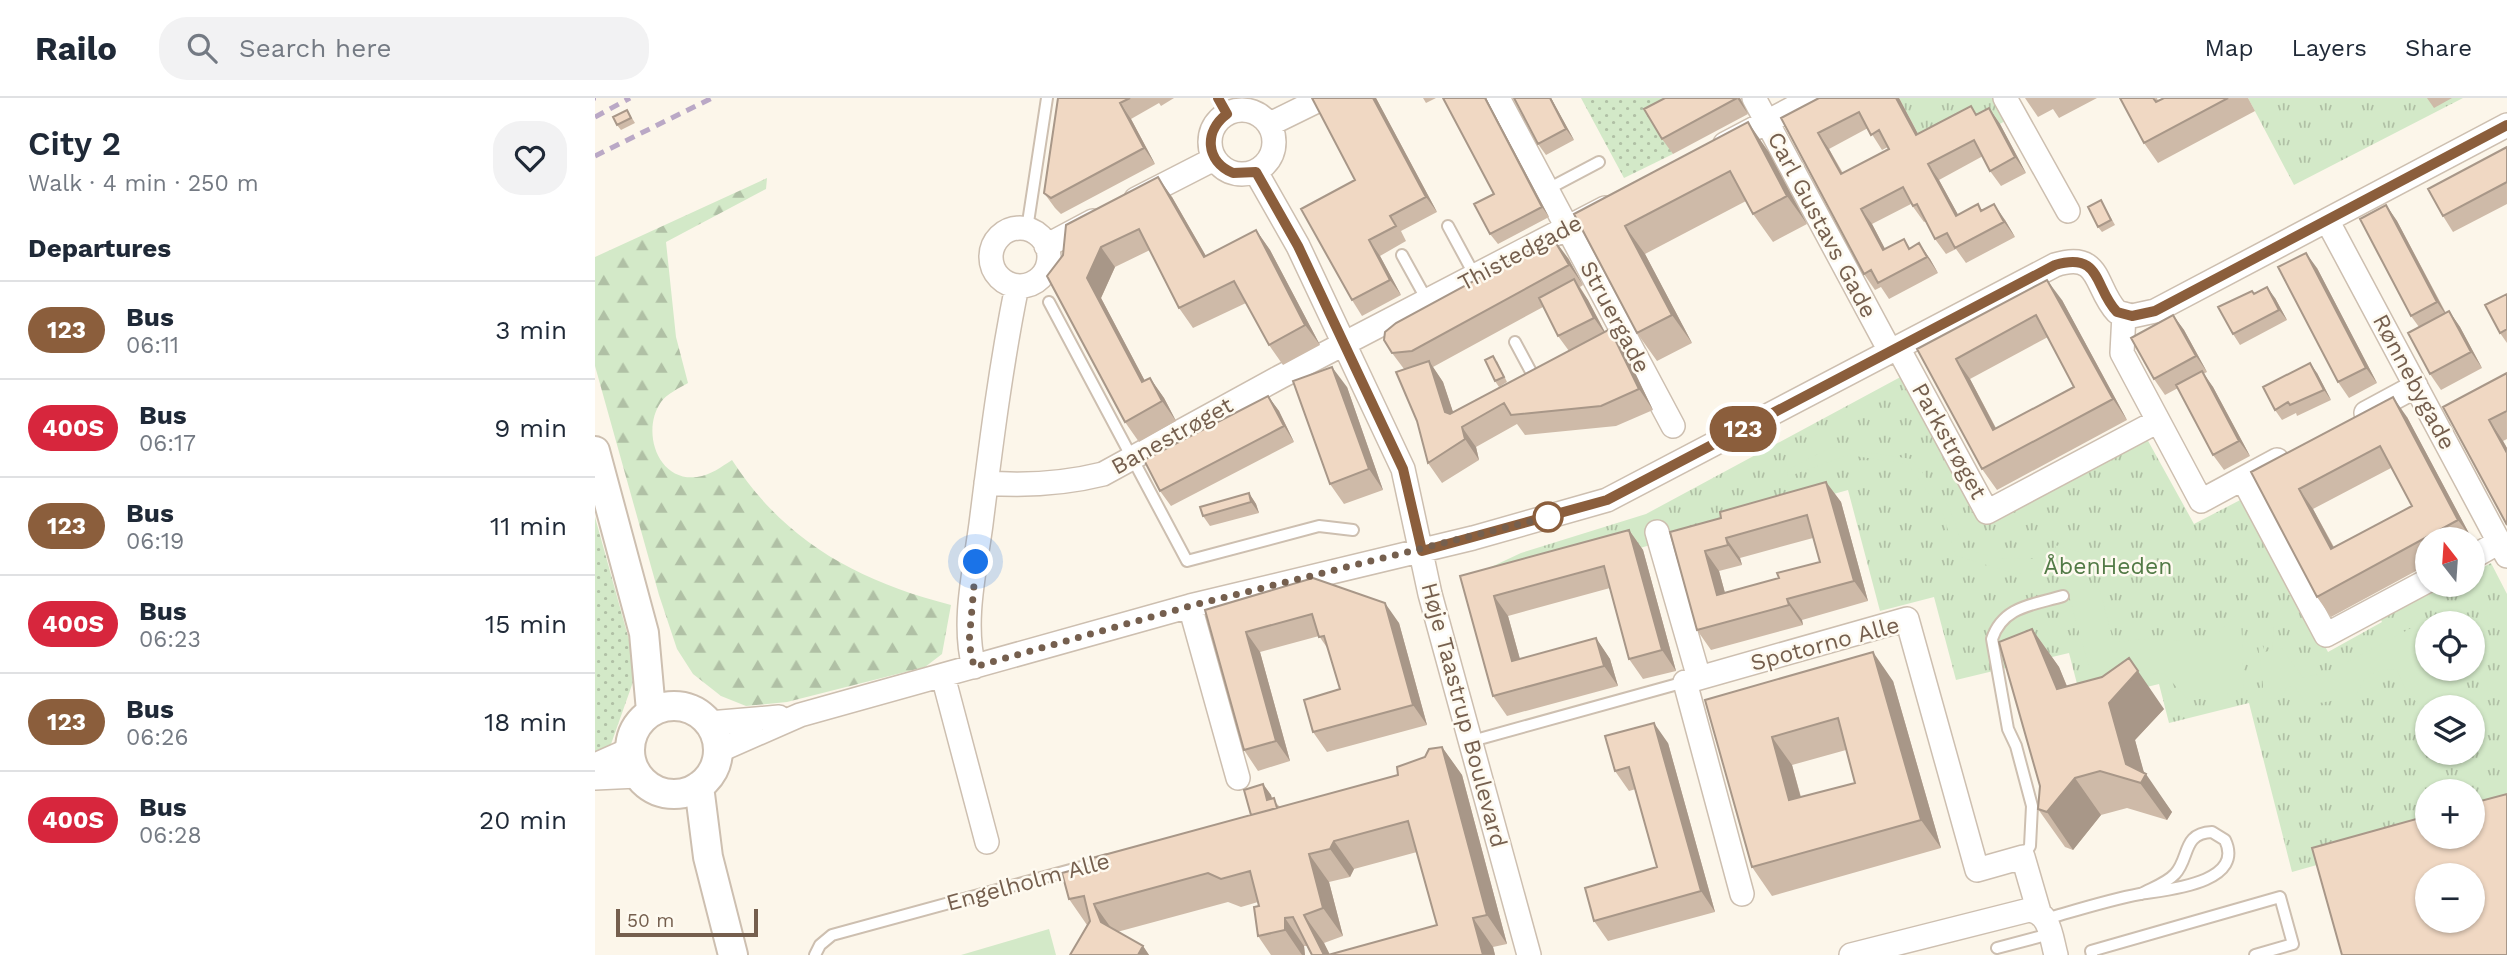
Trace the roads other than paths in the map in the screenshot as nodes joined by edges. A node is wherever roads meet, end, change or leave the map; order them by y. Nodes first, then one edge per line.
1 (1047, 98) edge
2 (1323, 98) edge
3 (1498, 98) edge
4 (1754, 98) edge
5 (1812, 98) edge
6 (2005, 98) edge
7 (1222, 106) edge
8 (1767, 122) junction
9 (1270, 124) junction
10 (2507, 125) edge
11 (1710, 152) edge
12 (1214, 159) junction
13 (1598, 162) dead end
14 (1256, 172) junction
15 (1548, 189) junction
16 (1629, 195) edge
17 (2068, 211) dead end
18 (2328, 222) junction
19 (1448, 226) dead end
20 (1568, 228) junction
21 (1027, 229) junction
22 (1046, 246) junction
23 (1402, 255) dead end
24 (1475, 277) junction
25 (1017, 286) junction
26 (1049, 302) edge
27 (1428, 302) junction
28 (2124, 314) junction
29 (1515, 342) dead end
30 (1346, 343) junction
31 (1894, 349) junction
32 (1549, 379) edge
33 (1538, 385) junction
34 (2416, 386) junction
35 (1527, 390) edge
36 (2454, 407) edge
37 (2433, 418) junction
38 (2158, 421) junction
39 (2347, 423) edge
40 (1673, 426) dead end
41 (2300, 448) edge
42 (595, 451) edge
43 (1133, 459) junction
44 (2243, 479) junction
45 (986, 483) junction
46 (1353, 530) dead end
47 (1657, 532) dead end
48 (2503, 550) edge
49 (1422, 551) junction
50 (2485, 554) edge
51 (2415, 587) edge
52 (2063, 596) dead end
53 (1190, 606) junction
54 (644, 633) junction
55 (974, 667) junction
56 (943, 676) junction
57 (1692, 680) junction
58 (681, 705) junction
59 (651, 712) junction
60 (800, 715) junction
61 (709, 723) junction
62 (1472, 741) junction
63 (629, 750) junction
64 (718, 751) junction
65 (595, 765) edge
66 (638, 776) junction
67 (595, 778) edge
68 (1238, 778) dead end
69 (688, 790) junction
70 (987, 842) dead end
71 (1120, 857) edge
72 (2023, 857) junction
73 (1742, 894) dead end
74 (2141, 894) junction
75 (2048, 930) edge
76 (1997, 948) dead end
77 (733, 955) edge
78 (815, 955) edge
79 (1529, 955) edge
80 (1851, 955) edge
81 (2092, 955) edge
82 (2255, 955) edge

1 - 21 lane
2 - 9 street
3 - 15 street, Struergade
4 - 8 street, Carl Gustavs Gade
5 - 8 street
6 - 17 street
7 - 9 street
7 - 12 street
8 - 11 street
8 - 31 street, Carl Gustavs Gade
9 - 14 street
10 - 18 street
12 - 14 street
12 - 22 street
13 - 15 lane
14 - 30 street, Høje Taastrup Boulevard
15 - 20 street, Struergade
16 - 20 street, Thistedgade
18 - 28 street
18 - 34 street, Rønnebygade
19 - 24 lane
20 - 24 street, Thistedgade
20 - 40 street, Struergade
21 - 22 street
21 - 25 street
22 - 25 street
23 - 27 lane
24 - 27 street, Thistedgade
25 - 45 street
26 - 43 lane
27 - 30 street, Thistedgade
28 - 31 street
28 - 38 street
29 - 33 lane
30 - 43 street, Banestrøget
30 - 49 street, Høje Taastrup Boulevard
31 - 38 street, Parkstrøget
31 - 49 street
32 - 33 lane
33 - 35 lane
34 - 37 street, Rønnebygade
34 - 39 street
36 - 37 street
37 - 48 street, Rønnebygade
38 - 44 street
41 - 44 street
42 - 54 street
43 - 45 street, Banestrøget
43 - 46 lane
44 - 51 street
45 - 55 street
47 - 57 street
48 - 50 street
49 - 53 street
49 - 62 street, Høje Taastrup Boulevard
52 - 72 lane
53 - 55 street
53 - 68 street
54 - 58 street
54 - 59 street
55 - 56 street
56 - 60 street
56 - 70 street
57 - 62 lane
57 - 72 street, Spotorno Alle
57 - 73 street
58 - 59 street
58 - 61 street
59 - 63 street
60 - 61 street
60 - 64 street
61 - 64 street
62 - 79 street, Høje Taastrup Boulevard
63 - 65 street
63 - 66 street
64 - 69 street
66 - 67 street
66 - 69 street
69 - 77 street
71 - 78 lane, Engelholm Alle
72 - 75 street
74 - 74 lane
74 - 75 lane
75 - 76 lane
75 - 80 street
81 - 82 lane

